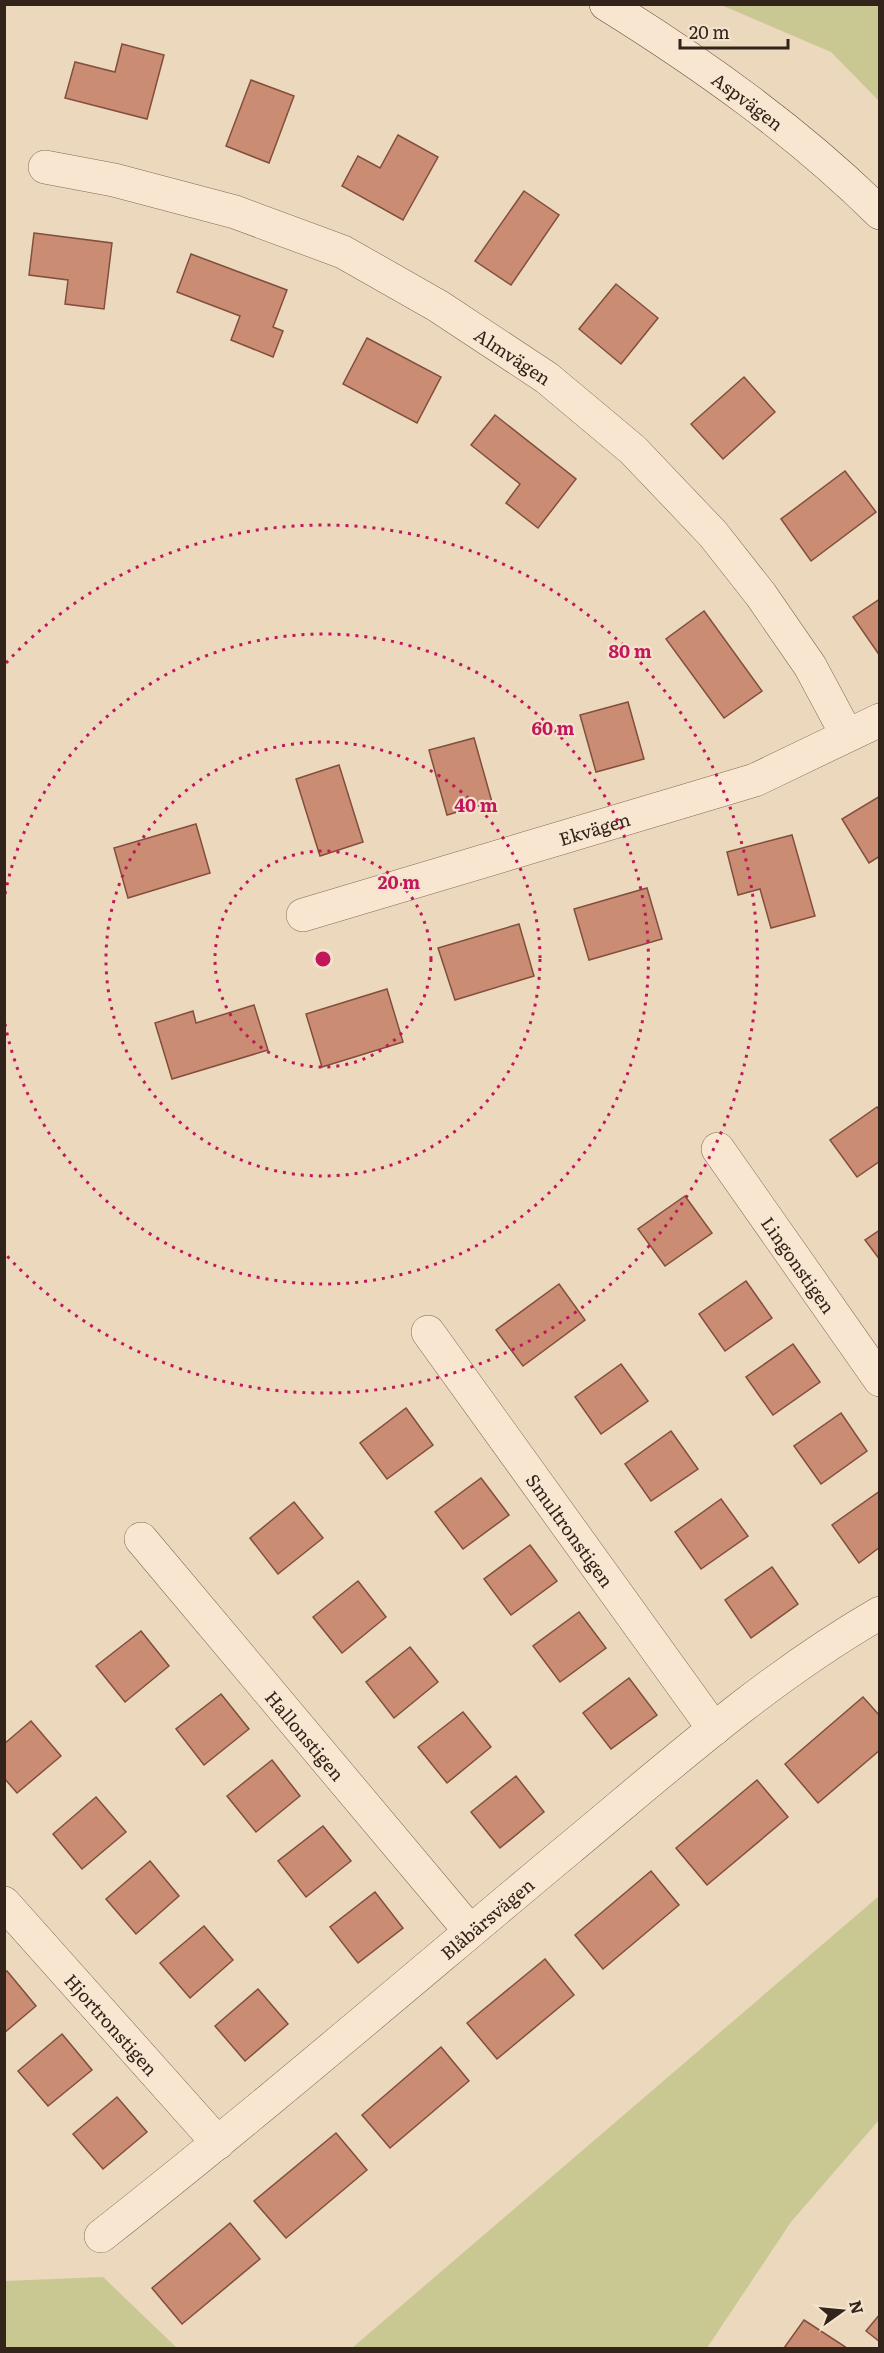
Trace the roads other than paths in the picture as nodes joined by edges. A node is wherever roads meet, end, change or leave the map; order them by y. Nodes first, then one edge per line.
1 (606, 4) edge
2 (45, 167) dead end
3 (879, 213) edge
4 (879, 720) edge
5 (847, 735) junction
6 (303, 915) dead end
7 (718, 1149) dead end
8 (428, 1332) dead end
9 (879, 1380) edge
10 (141, 1539) dead end
11 (879, 1612) edge
12 (714, 1729) junction
13 (4, 1903) edge
14 (470, 1932) junction
15 (218, 2143) junction
16 (101, 2236) dead end

1 - 3 street, Aspvägen
2 - 5 street, Almvägen
4 - 5 street, Ekvägen
5 - 6 street, Ekvägen
7 - 9 street, Lingonstigen
8 - 12 street, Smultronstigen
10 - 14 street, Hallonstigen
11 - 12 street, Blåbärsvägen
12 - 14 street, Blåbärsvägen
13 - 15 street, Hjortronstigen
14 - 15 street, Blåbärsvägen
15 - 16 street, Blåbärsvägen

